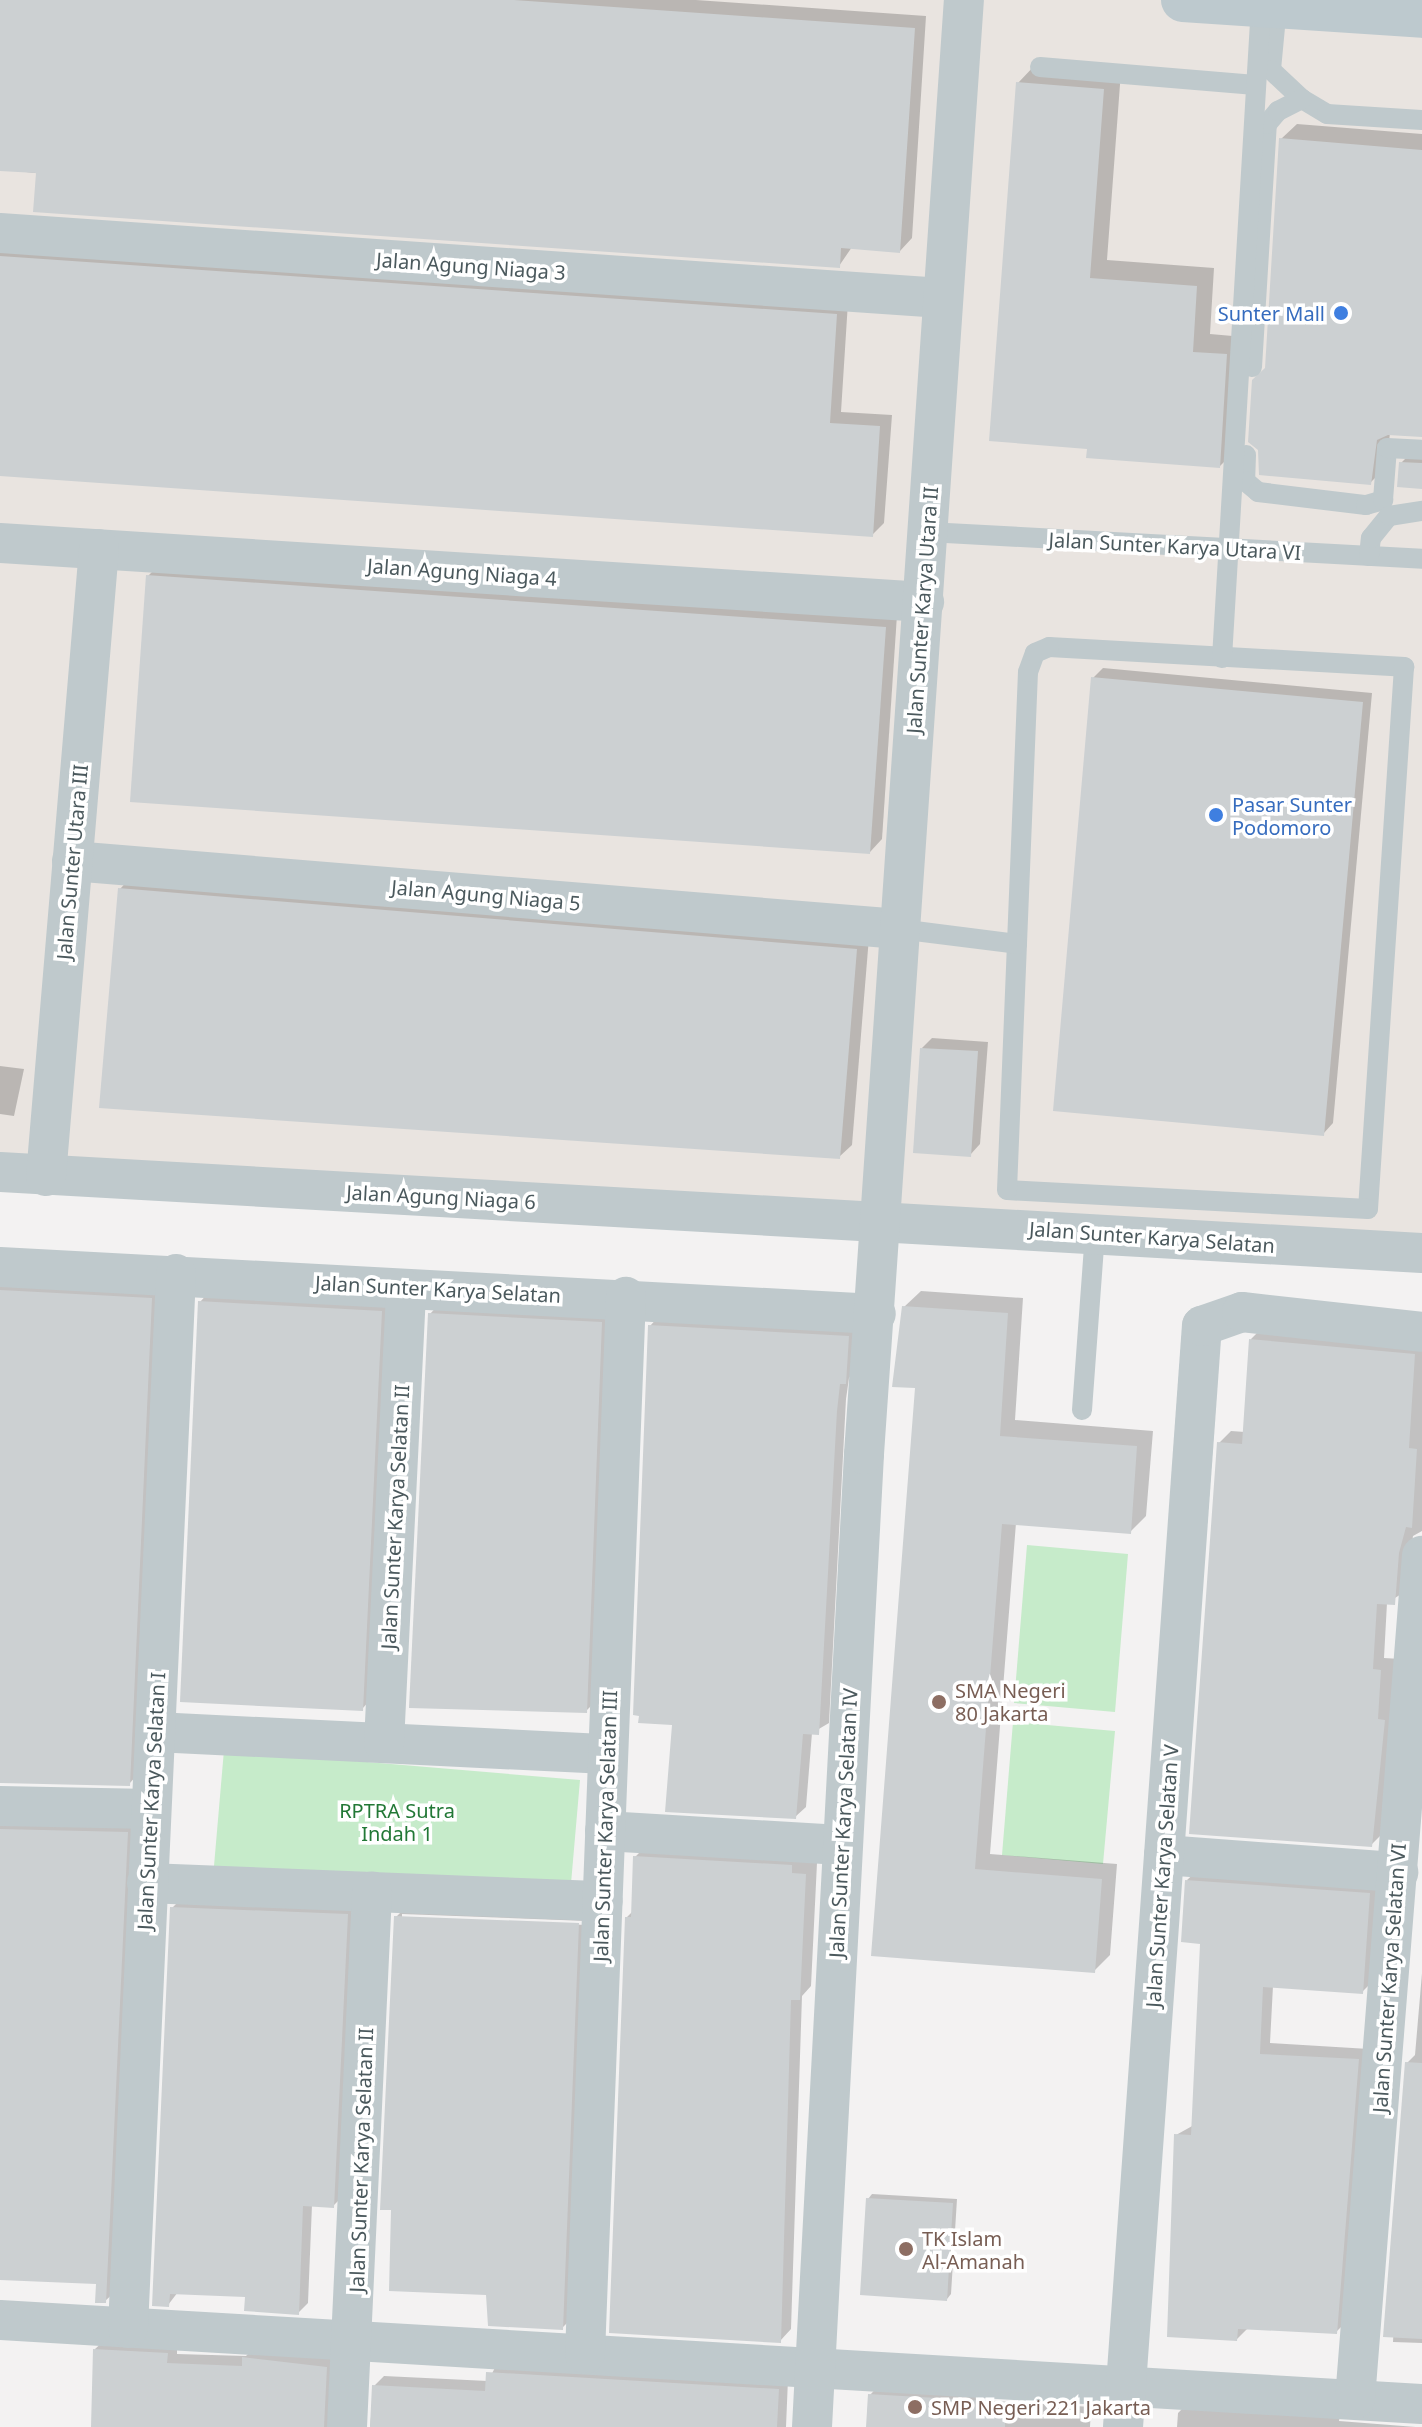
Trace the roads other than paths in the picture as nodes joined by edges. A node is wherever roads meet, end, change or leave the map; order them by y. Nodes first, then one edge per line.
1 (964, 0) edge
2 (1183, 0) edge
3 (1269, 5) junction
4 (1422, 16) edge
5 (1040, 67) dead end
6 (1255, 85) junction
7 (1302, 99) junction
8 (1422, 120) edge
9 (0, 233) edge
10 (942, 298) junction
11 (1422, 450) edge
12 (1422, 511) edge
13 (928, 532) junction
14 (0, 543) edge
15 (1227, 548) junction
16 (99, 549) junction
17 (1369, 556) junction
18 (1422, 559) edge
19 (924, 602) junction
20 (1222, 658) junction
21 (72, 861) junction
22 (899, 929) junction
23 (1017, 944) junction
24 (0, 1172) edge
25 (46, 1176) junction
26 (1368, 1209) junction
27 (882, 1220) junction
28 (1095, 1233) junction
29 (1374, 1250) junction
30 (1422, 1253) edge
31 (0, 1267) edge
32 (176, 1274) junction
33 (406, 1291) junction
34 (626, 1297) junction
35 (876, 1314) junction
36 (1422, 1332) edge
37 (1082, 1410) dead end
38 (1422, 1556) edge
39 (155, 1732) junction
40 (384, 1743) junction
41 (607, 1754) junction
42 (1412, 1796) edge
43 (0, 1806) edge
44 (151, 1809) junction
45 (605, 1831) junction
46 (841, 1845) junction
47 (1164, 1855) junction
48 (1398, 1872) junction
49 (147, 1883) junction
50 (372, 1892) junction
51 (603, 1901) junction
52 (1406, 1960) edge
53 (0, 2320) edge
54 (128, 2328) junction
55 (354, 2341) junction
56 (585, 2354) junction
57 (817, 2368) junction
58 (1126, 2387) junction
59 (1355, 2399) junction
60 (1422, 2404) edge
61 (347, 2427) edge
62 (812, 2427) edge
63 (1123, 2427) edge

1 - 10 street, Jalan Sunter Karya Utara II
2 - 3 main road
3 - 4 main road
3 - 6 lane
3 - 7 lane
5 - 6 lane
6 - 15 lane
7 - 8 lane
7 - 11 lane
9 - 10 street, Jalan Agung Niaga 3
10 - 13 street, Jalan Sunter Karya Utara II
12 - 17 lane
13 - 15 lane, Jalan Sunter Karya Utara VI
13 - 19 street, Jalan Sunter Karya Utara II
14 - 16 street, Jalan Agung Niaga 4
15 - 17 lane, Jalan Sunter Karya Utara VI
15 - 20 lane
16 - 19 street, Jalan Agung Niaga 4
16 - 21 street, Jalan Sunter Utara III
17 - 18 lane, Jalan Sunter Karya Utara VI
19 - 22 street, Jalan Sunter Karya Utara II
20 - 23 lane
20 - 26 lane
21 - 22 street, Jalan Agung Niaga 5
21 - 25 street, Jalan Sunter Utara III
22 - 23 lane
22 - 27 street, Jalan Sunter Karya Utara II
23 - 26 lane
24 - 25 street, Jalan Agung Niaga 6
25 - 27 street, Jalan Agung Niaga 6
26 - 29 lane
27 - 28 street, Jalan Sunter Karya Selatan
27 - 35 street, Jalan Sunter Karya Selatan IV
28 - 29 street, Jalan Sunter Karya Selatan
28 - 37 lane
29 - 30 street, Jalan Sunter Karya Selatan
31 - 32 street, Jalan Sunter Karya Selatan
32 - 33 street, Jalan Sunter Karya Selatan
32 - 39 street, Jalan Sunter Karya Selatan I
33 - 34 street, Jalan Sunter Karya Selatan
33 - 40 street, Jalan Sunter Karya Selatan II
34 - 35 street, Jalan Sunter Karya Selatan
34 - 41 street, Jalan Sunter Karya Selatan III
35 - 46 street, Jalan Sunter Karya Selatan IV
36 - 47 street, Jalan Sunter Karya Selatan V
38 - 42 street, Jalan Sunter Karya Selatan VI
39 - 40 street
39 - 44 street, Jalan Sunter Karya Selatan I
40 - 41 street
41 - 45 street, Jalan Sunter Karya Selatan III
42 - 48 street, Jalan Sunter Karya Selatan VI
43 - 44 street
44 - 49 street, Jalan Sunter Karya Selatan I
45 - 46 street
45 - 51 street, Jalan Sunter Karya Selatan III
46 - 57 street, Jalan Sunter Karya Selatan IV
47 - 48 street
47 - 58 street, Jalan Sunter Karya Selatan V
48 - 52 street, Jalan Sunter Karya Selatan VI
49 - 50 street
49 - 54 street, Jalan Sunter Karya Selatan I
50 - 51 street
50 - 55 street, Jalan Sunter Karya Selatan II
51 - 56 street, Jalan Sunter Karya Selatan III
52 - 59 street, Jalan Sunter Karya Selatan VI
53 - 54 street
54 - 55 street
55 - 56 street
55 - 61 street, Jalan Sunter Karya Selatan II
56 - 57 street
57 - 58 street
57 - 62 street, Jalan Sunter Karya Selatan IV
58 - 59 street
58 - 63 street, Jalan Sunter Karya Selatan V
59 - 60 street

